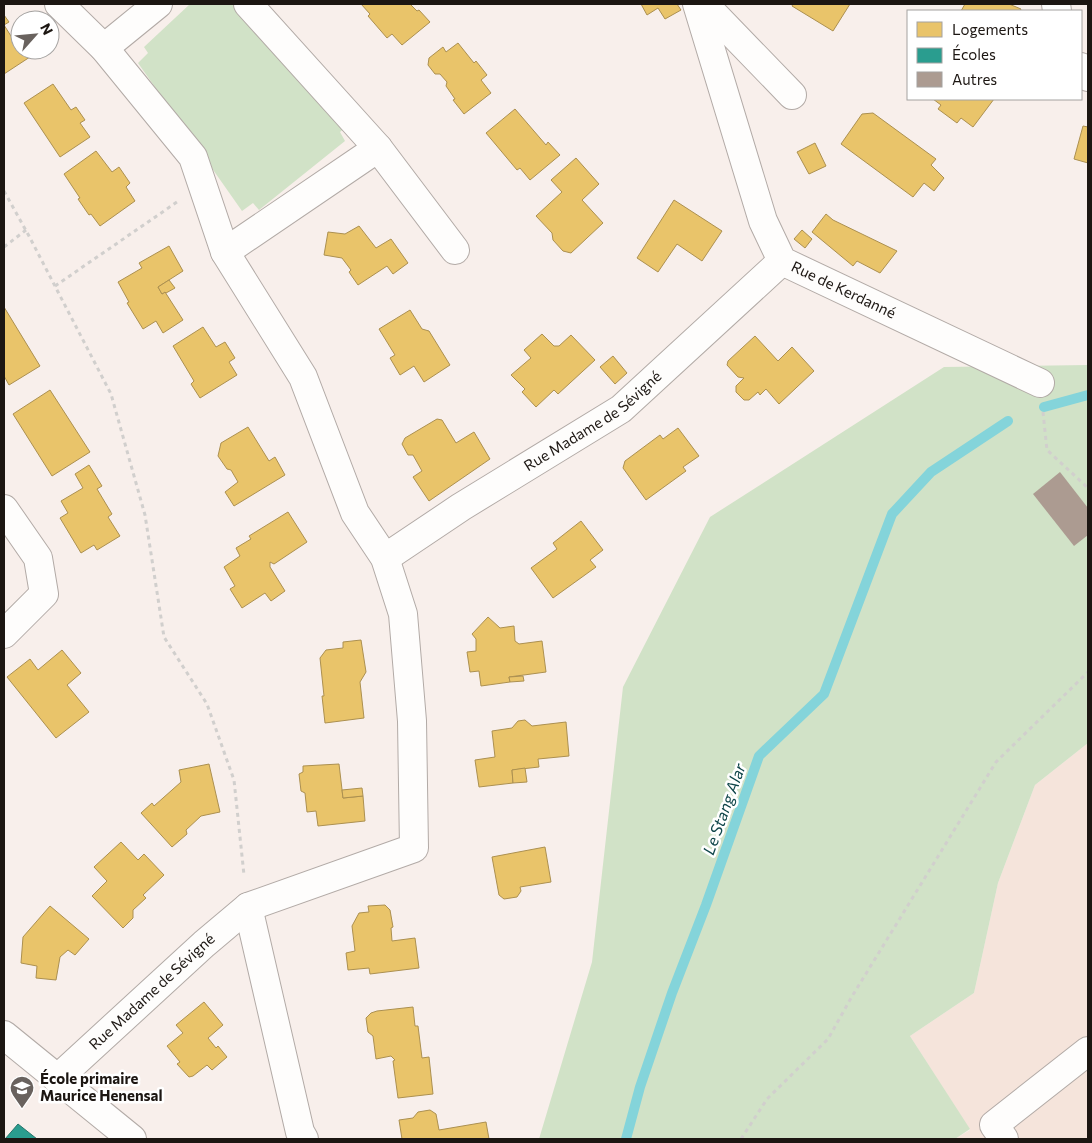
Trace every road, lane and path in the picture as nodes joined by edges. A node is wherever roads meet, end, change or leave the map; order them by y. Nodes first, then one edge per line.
1 (59, 4) edge
2 (158, 4) edge
3 (248, 4) edge
4 (697, 4) edge
5 (704, 4) edge
6 (104, 48) junction
7 (792, 95) dead end
8 (378, 148) junction
9 (202, 185) junction
10 (4, 191) edge
11 (26, 230) junction
12 (4, 247) edge
13 (455, 250) dead end
14 (225, 252) junction
15 (782, 261) junction
16 (55, 286) junction
17 (1040, 383) joint
18 (1088, 488) edge
19 (4, 509) edge
20 (385, 558) junction
21 (4, 634) edge
22 (1088, 672) edge
23 (248, 907) junction
24 (4, 1035) edge
25 (1088, 1051) edge
26 (57, 1079) junction
27 (132, 1139) edge
28 (304, 1139) edge
29 (741, 1139) edge
30 (1004, 1139) edge

1 - 6 street, Rue Madame de Sévigné
2 - 6 street
3 - 8 street
4 - 15 street, Rue de Kerdanné
5 - 7 street
6 - 9 street, Rue Madame de Sévigné
8 - 13 street
8 - 14 street
9 - 14 street, Rue Madame de Sévigné
9 - 16 path
10 - 11 path
11 - 12 path
11 - 16 path
14 - 20 street, Rue Madame de Sévigné
15 - 17 street, Rue de Kerdanné
15 - 20 street, Rue Madame de Sévigné
16 - 23 path
17 - 18 path
19 - 21 street
20 - 23 street, Rue Madame de Sévigné
22 - 29 path
23 - 26 street, Rue Madame de Sévigné
23 - 28 street
24 - 26 street
25 - 30 street
26 - 27 street

